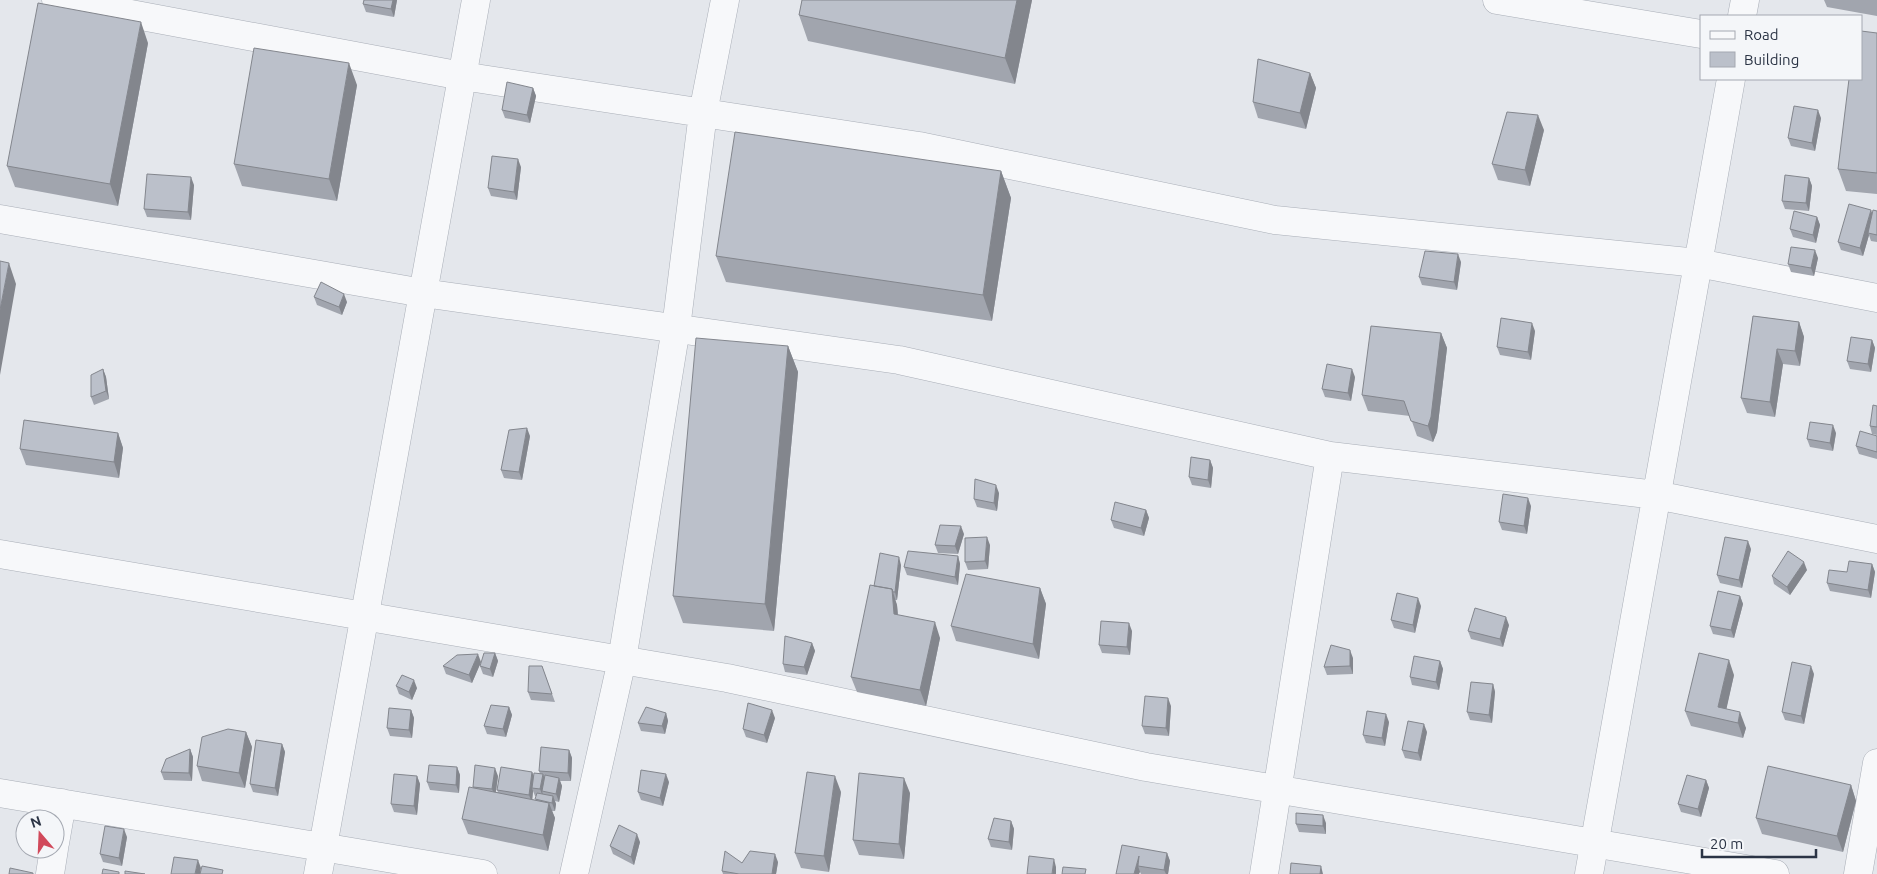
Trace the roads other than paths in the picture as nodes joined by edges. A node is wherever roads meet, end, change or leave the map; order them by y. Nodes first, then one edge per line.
1 (56, 0) edge
2 (476, 0) edge
3 (725, 0) edge
4 (1497, 0) edge
5 (1745, 0) edge
6 (1742, 15) edge
7 (1700, 34) edge
8 (462, 76) junction
9 (1731, 80) edge
10 (702, 113) junction
11 (0, 219) edge
12 (1698, 263) junction
13 (423, 293) junction
14 (1877, 298) edge
15 (676, 328) junction
16 (1330, 456) junction
17 (1656, 495) junction
18 (1877, 539) edge
19 (0, 554) edge
20 (364, 617) junction
21 (622, 660) junction
22 (1877, 763) edge
23 (1277, 789) junction
24 (0, 792) edge
25 (62, 803) junction
26 (61, 809) edge
27 (1594, 844) junction
28 (323, 846) junction
29 (52, 859) edge
30 (50, 874) edge
31 (318, 874) edge
32 (483, 874) edge
33 (574, 874) edge
34 (1264, 874) edge
35 (1589, 874) edge
36 (1775, 874) edge
37 (1858, 874) edge

1 - 8 street
2 - 8 street
3 - 10 street
4 - 7 street
5 - 6 street
8 - 10 street
8 - 13 street
9 - 12 street
10 - 12 street
10 - 15 street
11 - 13 street
12 - 14 street
12 - 17 street
13 - 15 street
13 - 20 street
15 - 16 street
15 - 21 street
16 - 17 street
16 - 23 street
17 - 18 street
17 - 27 street
19 - 20 street
20 - 21 street
20 - 28 street
21 - 23 street
21 - 33 street
22 - 37 street
23 - 27 street
23 - 34 street
24 - 25 street
25 - 26 street
25 - 28 street
27 - 35 street
27 - 36 street
28 - 31 street
28 - 32 street
29 - 30 street

